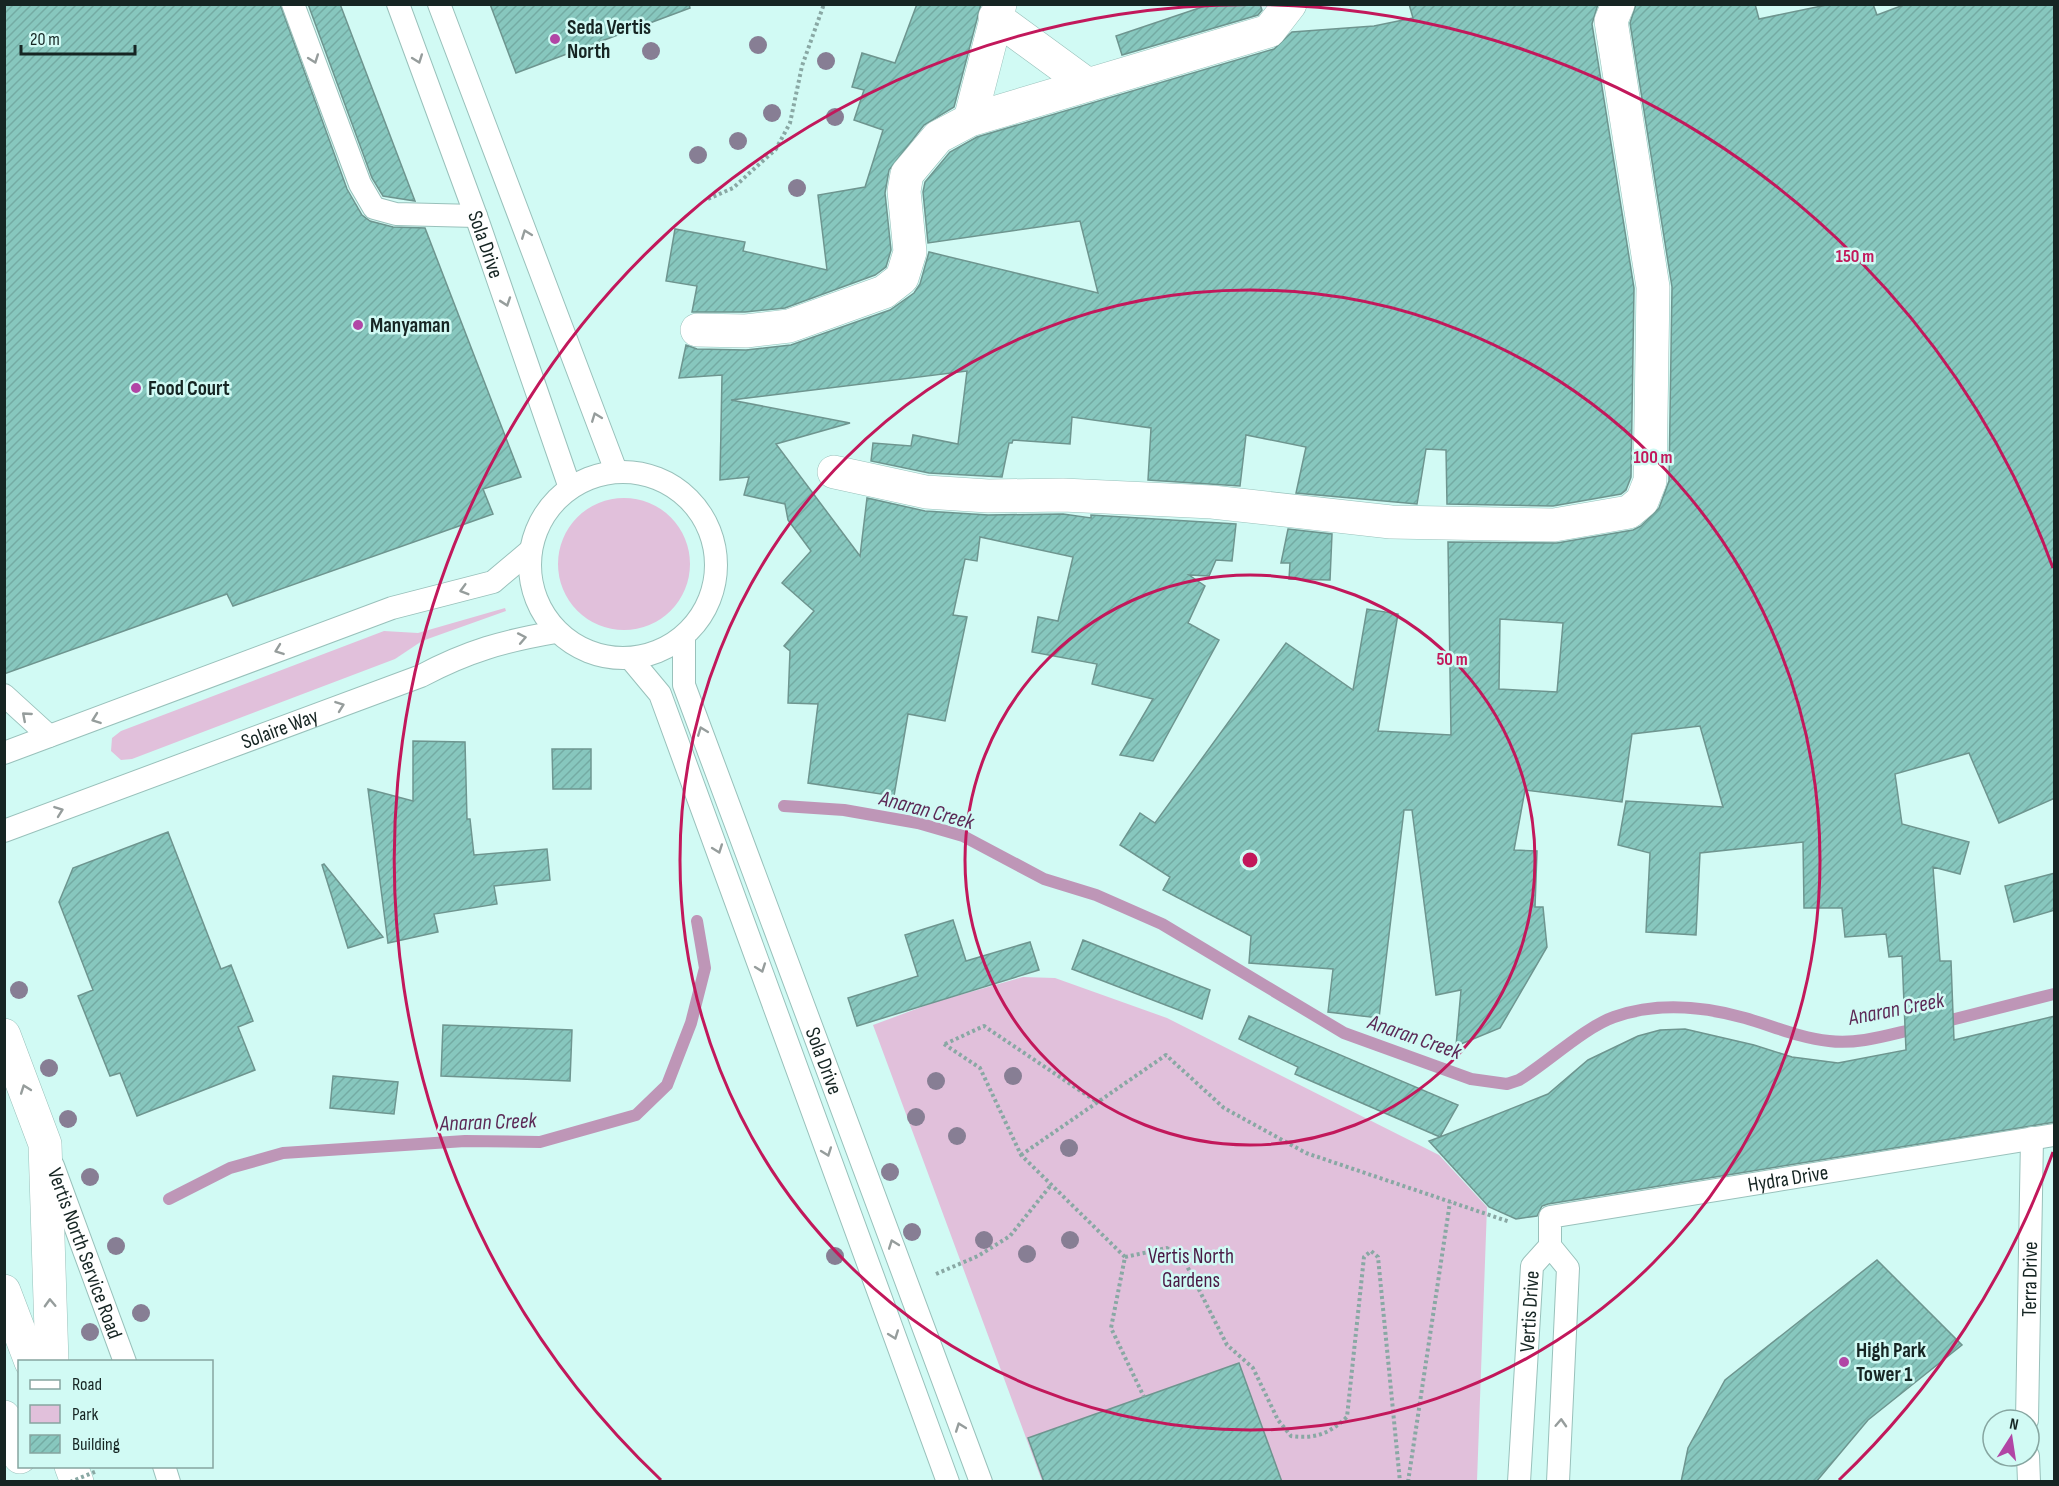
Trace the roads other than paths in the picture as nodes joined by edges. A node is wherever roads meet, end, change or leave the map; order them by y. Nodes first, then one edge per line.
1 (293, 4) edge
2 (398, 4) edge
3 (439, 4) edge
4 (1290, 4) edge
5 (1618, 4) edge
6 (998, 11) edge
7 (1088, 85) junction
8 (970, 120) junction
9 (476, 216) junction
10 (697, 330) dead end
11 (616, 471) junction
12 (834, 472) dead end
13 (570, 488) junction
14 (531, 550) junction
15 (556, 632) junction
16 (684, 636) junction
17 (630, 658) junction
18 (7, 686) edge
19 (4, 731) edge
20 (50, 736) junction
21 (13, 749) edge
22 (4, 831) edge
23 (4, 1035) edge
24 (2055, 1135) edge
25 (2032, 1138) junction
26 (45, 1144) junction
27 (1550, 1246) junction
28 (4, 1291) edge
29 (30, 1360) edge
30 (52, 1360) edge
31 (124, 1360) edge
32 (2027, 1408) edge
33 (4, 1417) edge
34 (18, 1452) edge
35 (23, 1468) edge
36 (29, 1482) edge
37 (948, 1482) edge
38 (981, 1482) edge
39 (1519, 1482) edge
40 (1558, 1482) edge

1 -> 9 lane
2 -> 9 lane, Sola Drive
11 -> 3 lane, Sola Drive
4 - 7 main road
5 - 12 main road
6 - 7 main road
6 - 8 main road
7 - 8 main road
8 - 10 main road
9 -> 13 lane, Sola Drive
11 - 13 lane
11 - 16 lane
13 - 14 lane
14 - 15 lane
14 -> 20 lane
15 - 17 lane
22 -> 15 lane, Solaire Way
16 - 17 lane
38 -> 16 lane, Sola Drive
17 -> 37 lane, Sola Drive
20 -> 18 lane
19 - 21 lane
20 - 21 lane
26 -> 23 main road, Vertis North Service Road
24 - 25 lane, Hydra Drive
25 - 27 lane, Hydra Drive
25 - 32 lane, Terra Drive
30 -> 26 main road, Vertis North Service Road
26 - 31 lane, Vertis North Service Road
27 - 39 lane, Vertis Drive
40 -> 27 lane, Vertis Drive
28 - 29 main road
33 - 34 main road
35 - 36 main road

